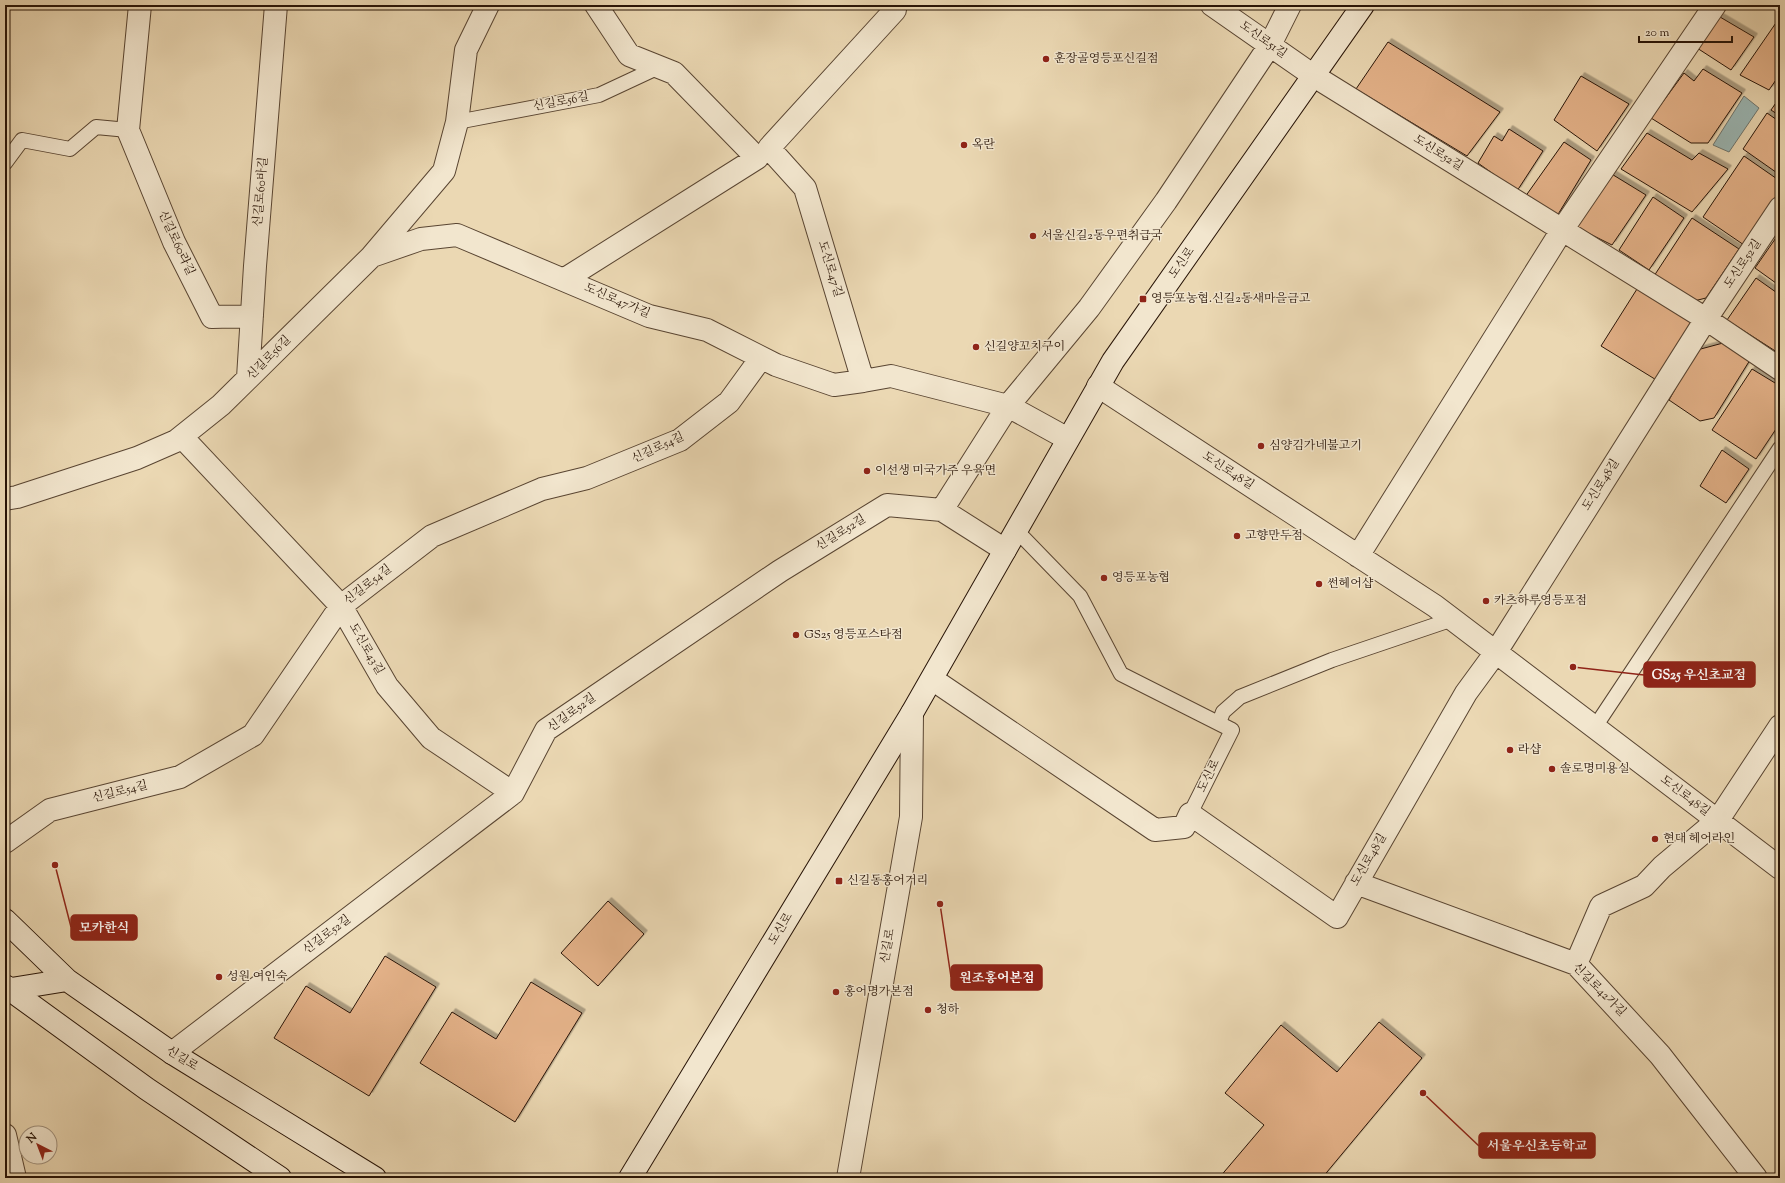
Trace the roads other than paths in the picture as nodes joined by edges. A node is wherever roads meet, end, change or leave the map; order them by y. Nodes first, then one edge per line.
1 (140, 5) edge
2 (276, 5) edge
3 (488, 5) edge
4 (596, 5) edge
5 (890, 5) edge
6 (1212, 5) edge
7 (1290, 5) edge
8 (1364, 5) edge
9 (1715, 5) edge
10 (1270, 45) junction
11 (659, 67) junction
12 (1314, 76) junction
13 (457, 122) junction
14 (128, 130) junction
15 (5, 163) edge
16 (1780, 208) edge
17 (1562, 230) junction
18 (371, 257) junction
19 (565, 279) junction
20 (252, 316) junction
21 (1706, 319) junction
22 (761, 358) junction
23 (1780, 369) edge
24 (248, 378) junction
25 (863, 381) junction
26 (1098, 386) junction
27 (1008, 406) junction
28 (182, 436) junction
29 (1068, 439) junction
30 (1780, 448) edge
31 (5, 499) edge
32 (942, 510) junction
33 (1016, 530) junction
34 (1005, 550) junction
35 (1358, 556) junction
36 (341, 606) junction
37 (1453, 619) junction
38 (1496, 652) junction
39 (932, 679) junction
40 (912, 713) junction
41 (1219, 723) junction
42 (1780, 726) edge
43 (1596, 727) junction
44 (514, 794) junction
45 (1190, 814) junction
46 (1718, 820) junction
47 (5, 842) edge
48 (1780, 868) edge
49 (1356, 883) junction
50 (5, 920) edge
51 (1576, 964) junction
52 (67, 980) junction
53 (6, 988) edge
54 (172, 1053) junction
55 (5, 1135) edge
56 (15, 1178) edge
57 (280, 1178) edge
58 (375, 1178) edge
59 (630, 1178) edge
60 (848, 1178) edge
61 (1756, 1178) edge

1 - 14 street, 신길로60라길
2 - 20 street, 신길로60바길
3 - 13 street, 신길로56길
4 - 11 street
5 - 25 street, 도신로47길
6 - 10 street, 도신로51길
7 - 10 street
8 - 12 street, 도신로
9 - 17 street
10 - 12 street, 도신로51길
10 - 27 street
11 - 13 lane, 신길로56길
11 - 19 street
12 - 17 street, 도신로52길
12 - 26 street, 도신로
13 - 18 street, 신길로56길
14 - 15 lane
14 - 20 street, 신길로60라길
16 - 21 street, 도신로52길
17 - 21 street, 도신로52길
17 - 35 street
18 - 19 street, 도신로47가길
18 - 24 street, 신길로56길
19 - 22 street, 도신로47가길
20 - 24 street, 신길로60바길
21 - 23 street, 도신로52길
21 - 38 street, 도신로48길
22 - 25 street, 도신로47가길
22 - 36 street, 신길로54길
24 - 28 street, 신길로56길
25 - 27 street
26 - 29 street, 도신로
26 - 35 street, 도신로48길
27 - 29 street
27 - 32 street
28 - 31 street, 신길로56길
28 - 36 street, 도신로43길
29 - 33 street, 도신로
30 - 43 lane
32 - 34 street, 신길로52길
32 - 44 street, 신길로52길
33 - 34 street, 도신로
33 - 41 lane, 도신로
34 - 39 street, 도신로
35 - 37 street, 도신로48길
36 - 44 street, 도신로43길
36 - 47 street, 신길로54길
37 - 38 street, 도신로48길
37 - 41 lane
38 - 43 street, 도신로48길
38 - 49 street, 도신로48길
39 - 40 street, 도신로
39 - 45 street, 도신로
40 - 59 street, 도신로
40 - 60 street, 신길로
41 - 45 lane, 도신로
42 - 46 street, 도신로48길
43 - 46 street, 도신로48길
44 - 54 street, 신길로52길
45 - 49 street, 도신로48길
46 - 48 street, 도신로48길
46 - 51 street, 도신로48길
49 - 51 street, 신길로42가길
50 - 52 street, 신길로
51 - 61 street, 신길로42가길
52 - 53 street
52 - 54 street, 신길로
53 - 57 street
54 - 58 street, 신길로
55 - 56 street

